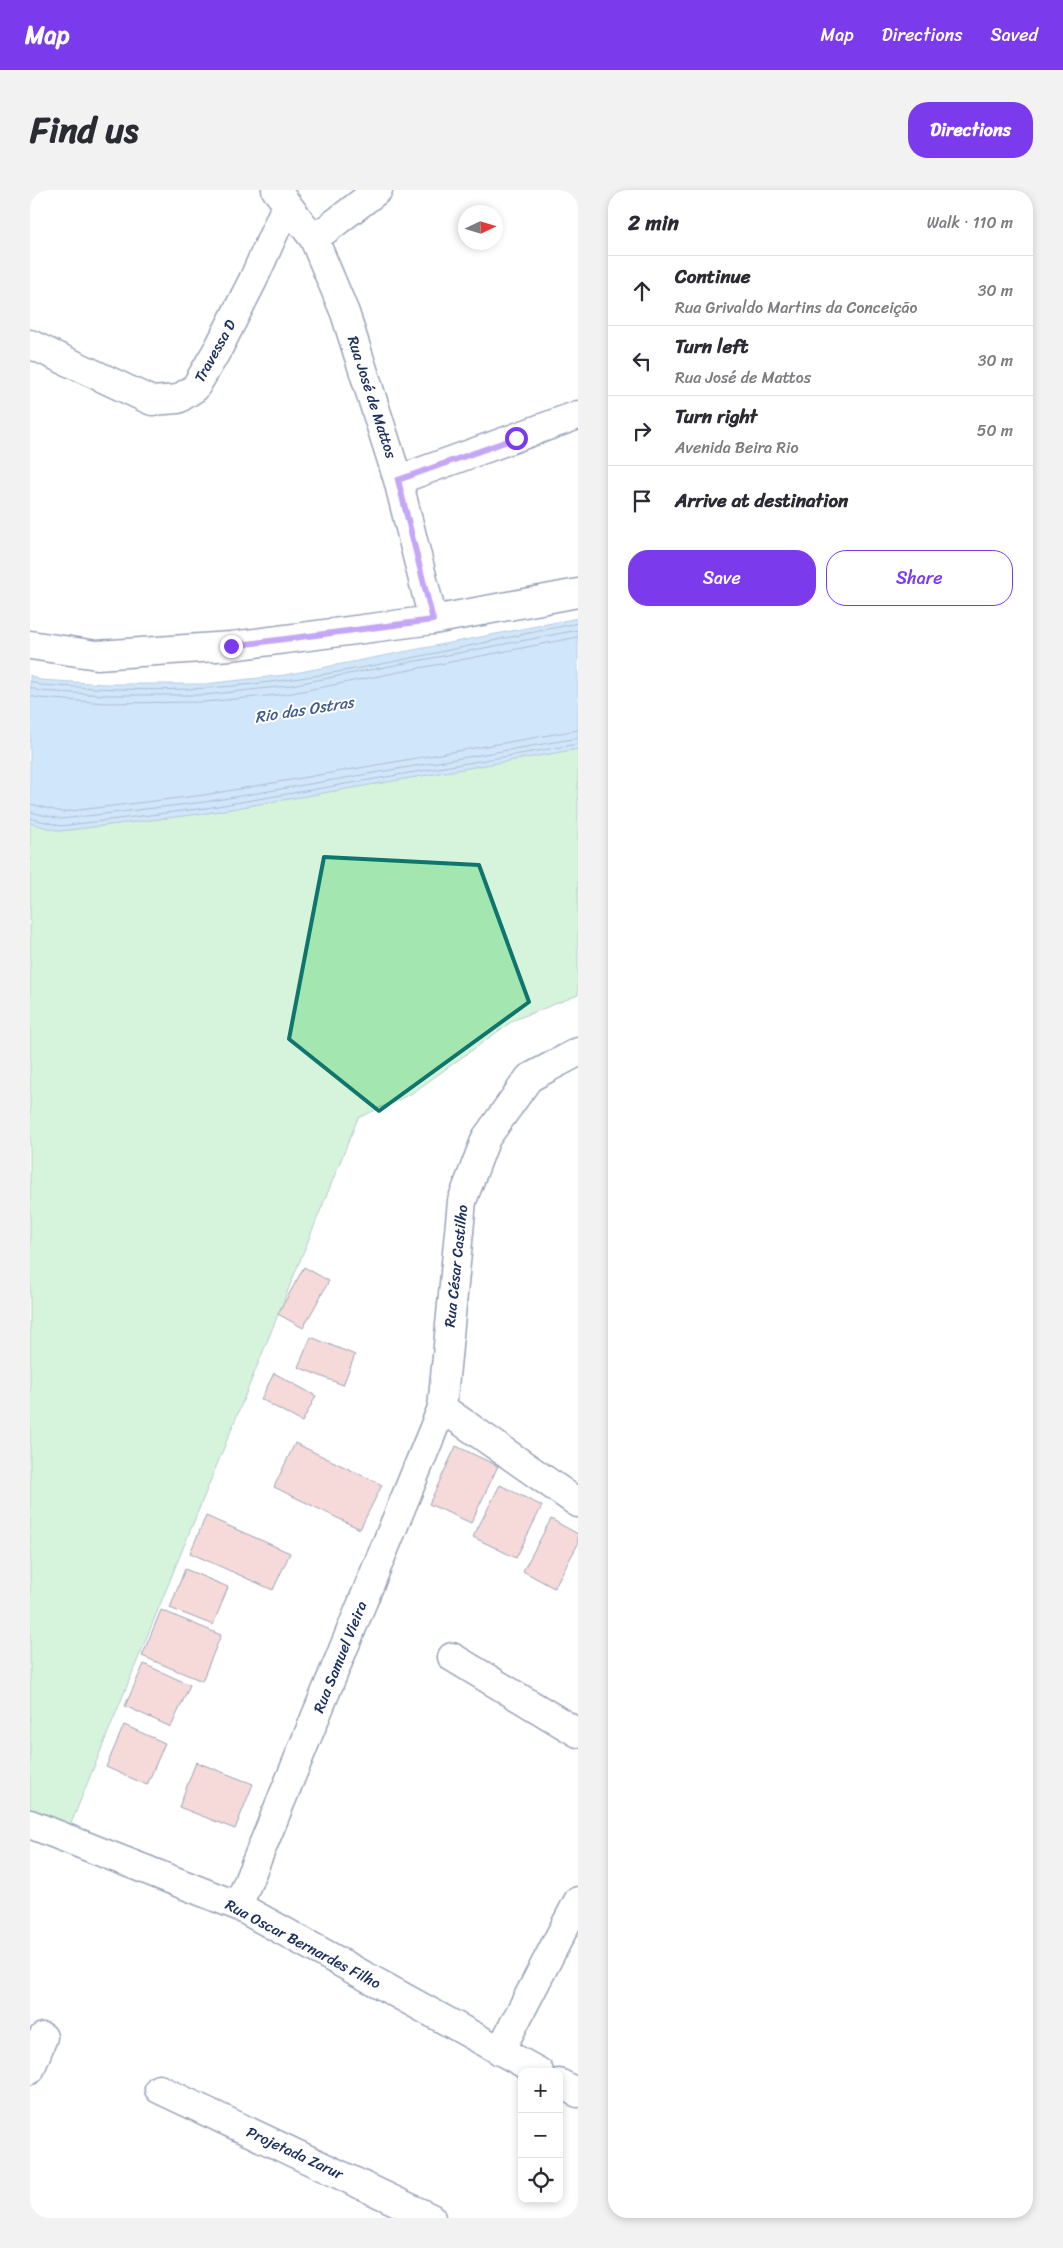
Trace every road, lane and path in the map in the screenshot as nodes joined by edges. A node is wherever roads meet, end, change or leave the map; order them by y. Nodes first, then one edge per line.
1 (378, 190) edge
2 (281, 197) edge
3 (314, 239) junction
4 (30, 344) edge
5 (578, 415) edge
6 (398, 480) junction
7 (578, 593) edge
8 (433, 620) junction
9 (30, 645) edge
10 (578, 1052) edge
11 (442, 1408) junction
12 (578, 1503) edge
13 (452, 1657) dead end
14 (578, 1733) edge
15 (30, 1824) edge
16 (578, 1901) edge
17 (238, 1906) junction
18 (43, 2037) dead end
19 (500, 2051) junction
20 (532, 2068) edge
21 (30, 2070) edge
22 (563, 2085) edge
23 (159, 2089) dead end
24 (578, 2093) edge
25 (431, 2218) edge

1 - 3 street
2 - 3 street, Rua José de Mattos
2 - 4 street, Travessa D
3 - 6 street, Rua José de Mattos
5 - 6 street
6 - 8 street, Rua José de Mattos
7 - 8 street
8 - 9 street
10 - 11 street, Rua César Castilho
11 - 12 street
11 - 17 street, Rua Samuel Vieira
13 - 14 street
15 - 17 street, Rua Oscar Bernardes Filho
16 - 19 street
17 - 19 street, Rua Oscar Bernardes Filho
18 - 21 street
19 - 20 street, Rua Oscar Bernardes Filho
22 - 24 street
23 - 25 street, Projetada Zarur

